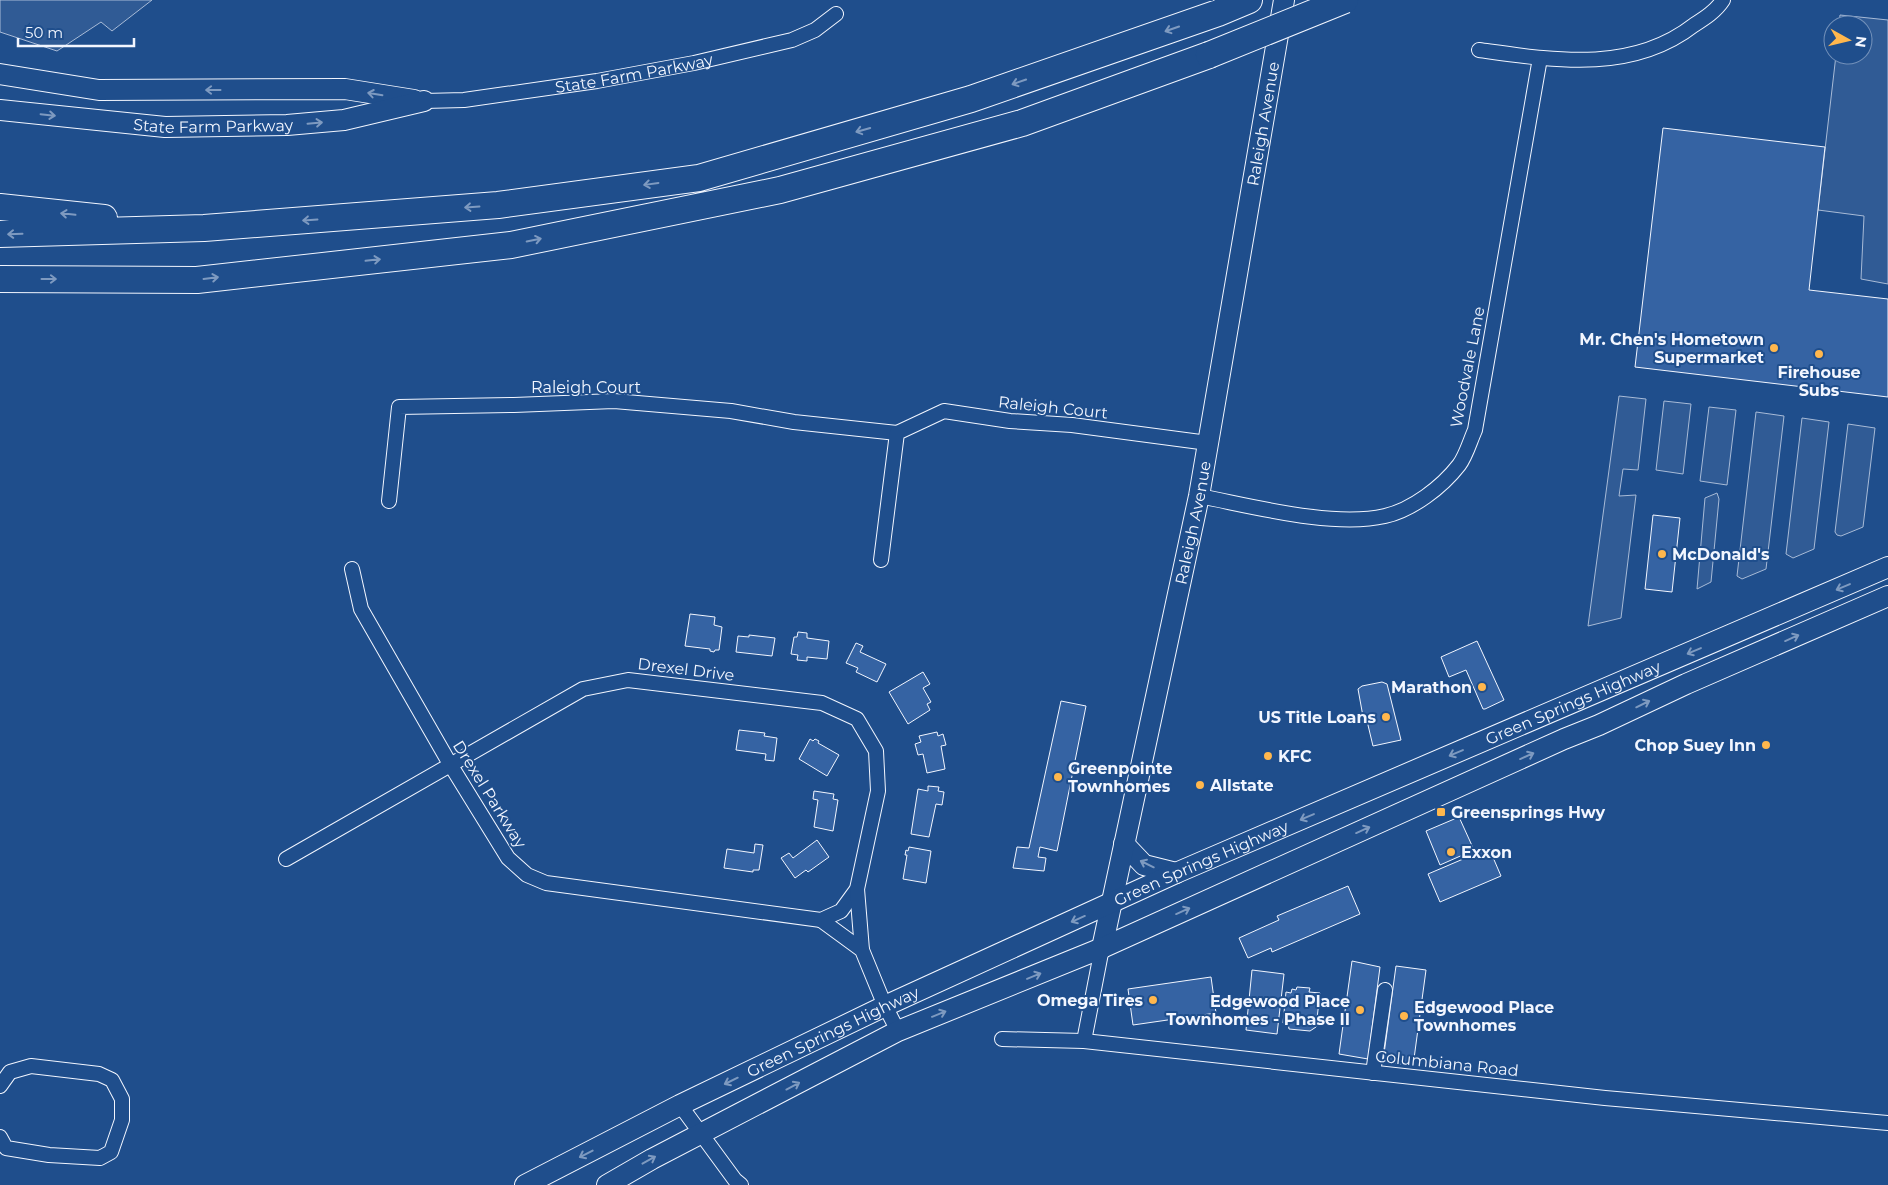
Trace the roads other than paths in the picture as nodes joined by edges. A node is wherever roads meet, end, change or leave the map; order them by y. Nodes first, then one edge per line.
1 (1249, 0) edge
2 (1284, 0) edge
3 (1345, 0) edge
4 (1723, 0) edge
5 (836, 14) dead end
6 (1479, 50) dead end
7 (1540, 58) junction
8 (0, 74) edge
9 (424, 101) junction
10 (0, 110) edge
11 (0, 207) edge
12 (204, 228) junction
13 (0, 234) edge
14 (0, 279) edge
15 (897, 432) junction
16 (1208, 443) junction
17 (1200, 496) junction
18 (389, 502) dead end
19 (881, 560) dead end
20 (1888, 568) edge
21 (352, 569) dead end
22 (1888, 596) edge
23 (450, 764) junction
24 (1124, 844) junction
25 (286, 859) dead end
26 (1176, 873) junction
27 (858, 889) junction
28 (1112, 904) junction
29 (821, 920) junction
30 (1102, 948) junction
31 (862, 950) junction
32 (1385, 990) dead end
33 (885, 1006) junction
34 (898, 1031) junction
35 (1002, 1039) dead end
36 (1084, 1041) junction
37 (1373, 1073) junction
38 (0, 1086) edge
39 (680, 1105) junction
40 (1888, 1124) edge
41 (702, 1134) junction
42 (0, 1137) edge
43 (525, 1185) edge
44 (607, 1185) edge
45 (741, 1185) edge

1 -> 12 highway
2 - 16 main road, Raleigh Avenue
14 -> 3 highway, bridge
4 - 7 street
5 - 9 street, State Farm Parkway
6 - 7 street
7 - 17 street, Woodvale Lane
9 -> 8 main road, State Farm Parkway
10 -> 9 main road, State Farm Parkway
12 -> 11 highway
12 -> 13 highway
15 - 16 street, Raleigh Court
15 - 18 street, Raleigh Court
15 - 19 street
16 - 17 main road, Raleigh Avenue
17 - 24 main road, Raleigh Avenue
20 -> 26 main road, Green Springs Highway
21 - 23 street, Drexel Parkway
30 -> 22 main road, Green Springs Highway
23 - 25 street, Drexel Drive
23 - 27 street, Drexel Drive
23 - 29 street, Drexel Parkway
26 -> 24 main road
24 - 28 main road, Raleigh Avenue
26 - 28 main road, Green Springs Highway
27 - 29 street, Drexel Drive
27 - 31 street, Drexel Drive
28 - 30 main road, Raleigh Avenue
28 -> 33 main road, Green Springs Highway
29 - 31 street, Drexel Parkway
34 -> 30 main road, Green Springs Highway
30 - 36 street, Raleigh Avenue
31 - 33 street
32 - 37 street
33 - 34 street
33 -> 39 main road, Green Springs Highway
41 -> 34 main road, Green Springs Highway
35 - 36 street, Columbiana Road
36 - 37 street, Columbiana Road
37 - 40 street, Columbiana Road
38 - 42 street
39 - 41 street
39 -> 43 main road, Green Springs Highway
44 -> 41 main road, Green Springs Highway
41 - 45 street

